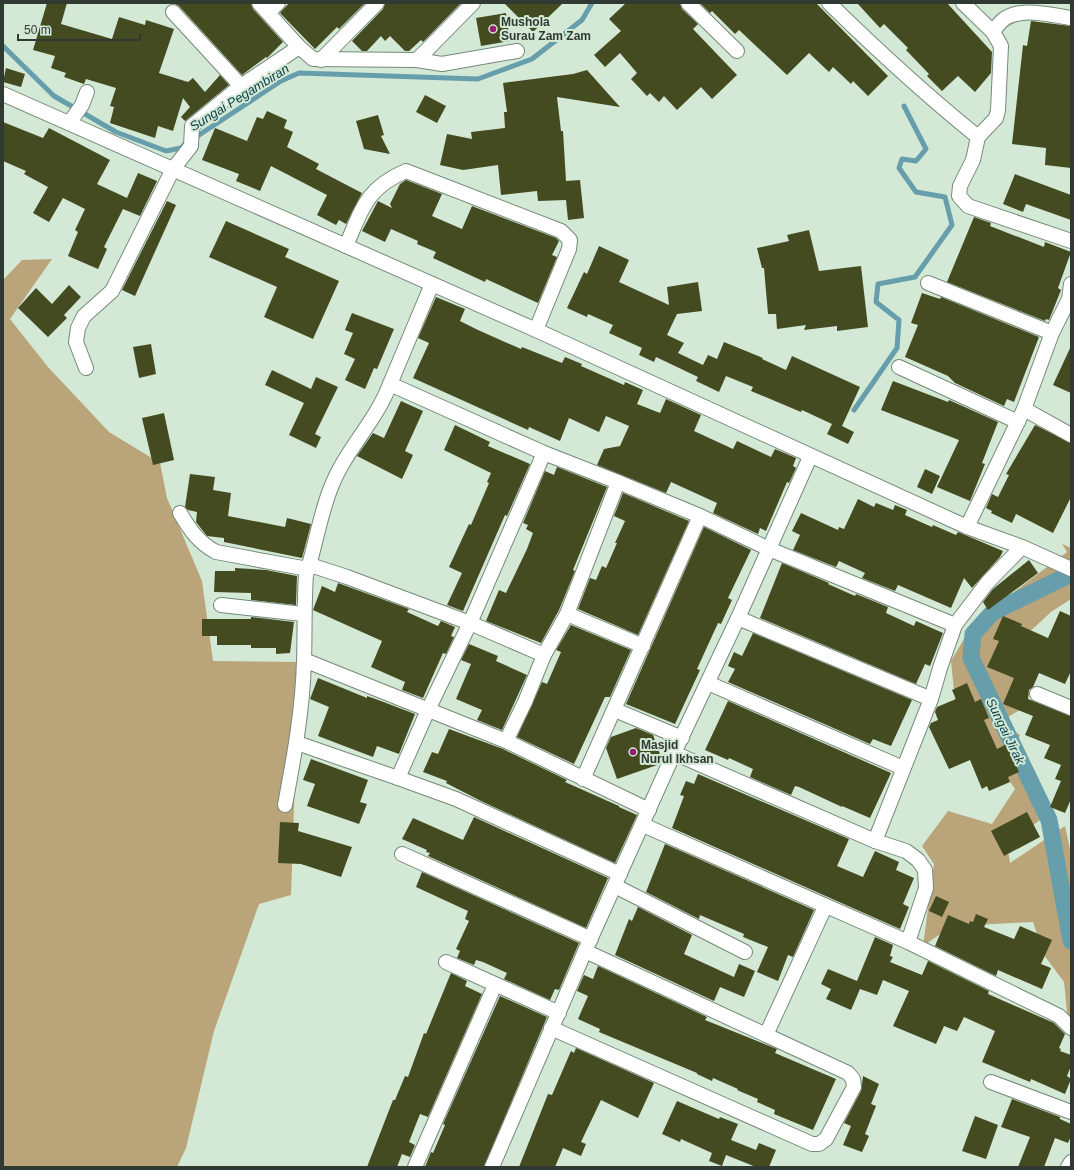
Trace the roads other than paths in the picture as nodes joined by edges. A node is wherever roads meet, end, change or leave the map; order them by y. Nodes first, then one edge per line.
1 (278, 3) edge
2 (377, 3) edge
3 (473, 3) edge
4 (688, 3) edge
5 (829, 3) edge
6 (963, 3) edge
7 (263, 8) edge
8 (173, 12) dead end
9 (1071, 18) edge
10 (993, 32) junction
11 (299, 47) junction
12 (517, 51) dead end
13 (737, 51) dead end
14 (322, 60) junction
15 (418, 60) junction
16 (241, 86) junction
17 (87, 92) dead end
18 (3, 94) edge
19 (76, 114) junction
20 (978, 136) junction
21 (173, 169) junction
22 (1071, 241) edge
23 (346, 246) junction
24 (928, 283) dead end
25 (432, 284) junction
26 (1071, 284) edge
27 (536, 330) junction
28 (1052, 333) junction
29 (899, 367) dead end
30 (86, 368) dead end
31 (390, 384) junction
32 (1021, 415) junction
33 (1071, 435) edge
34 (544, 453) junction
35 (810, 457) junction
36 (618, 482) junction
37 (180, 513) dead end
38 (700, 516) junction
39 (967, 527) junction
40 (1022, 547) junction
41 (768, 548) junction
42 (308, 569) junction
43 (1071, 569) edge
44 (221, 605) dead end
45 (303, 614) junction
46 (567, 614) junction
47 (738, 618) junction
48 (470, 624) junction
49 (955, 625) junction
50 (643, 646) junction
51 (544, 655) junction
52 (304, 660) junction
53 (708, 683) junction
54 (1037, 694) dead end
55 (931, 699) junction
56 (1071, 708) edge
57 (428, 710) junction
58 (615, 710) junction
59 (682, 738) junction
60 (506, 741) junction
61 (297, 743) junction
62 (674, 753) junction
63 (903, 768) junction
64 (398, 778) junction
65 (583, 779) junction
66 (285, 805) dead end
67 (649, 810) junction
68 (643, 824) junction
69 (875, 841) junction
70 (402, 854) dead end
71 (617, 880) junction
72 (825, 907) junction
73 (908, 942) junction
74 (588, 945) junction
75 (746, 952) dead end
76 (446, 962) dead end
77 (495, 985) junction
78 (559, 1013) junction
79 (551, 1028) junction
80 (1071, 1028) edge
81 (766, 1035) junction
82 (991, 1082) dead end
83 (1071, 1112) edge
84 (1071, 1162) edge
85 (415, 1167) edge
86 (492, 1167) edge
87 (1068, 1167) edge

1 - 7 street
2 - 14 street
3 - 15 street
4 - 13 street
5 - 20 street
6 - 10 street
7 - 11 street
8 - 16 street
9 - 10 street
10 - 20 street
11 - 14 street
11 - 16 street
12 - 15 street
14 - 15 street
16 - 21 street
17 - 19 street
18 - 19 street
19 - 21 street
20 - 22 street
21 - 23 street
21 - 30 street
23 - 25 street
23 - 27 street
24 - 28 street
25 - 27 street
25 - 31 street
26 - 28 street
27 - 35 street
28 - 32 street
29 - 32 street
31 - 34 street
31 - 42 street
32 - 33 street
32 - 39 street
34 - 36 street
34 - 48 street
35 - 39 street
35 - 41 street
36 - 38 street
36 - 46 street
37 - 42 street
38 - 41 street
38 - 50 street
39 - 40 street
40 - 43 street
40 - 49 street
41 - 47 street
41 - 49 street
42 - 45 street
42 - 48 street
44 - 45 street
45 - 52 street
46 - 50 street
46 - 51 street
47 - 53 street
47 - 55 street
48 - 51 street
48 - 57 street
49 - 55 street
50 - 58 street
51 - 60 street
52 - 57 street
52 - 61 street
53 - 59 street
53 - 63 street
54 - 56 street
55 - 63 street
57 - 60 street
57 - 64 street
58 - 59 street
58 - 65 street
59 - 62 street
60 - 65 street
61 - 64 street
61 - 66 street
62 - 67 street
62 - 69 street
63 - 69 street
64 - 71 street
65 - 67 street
67 - 68 street
68 - 71 street
68 - 72 street
69 - 73 street
70 - 74 street
71 - 74 street
71 - 75 street
72 - 73 street
72 - 81 street
73 - 80 street
74 - 78 street
74 - 81 street
76 - 77 street
77 - 78 street
77 - 85 street
78 - 79 street
79 - 81 street
79 - 86 street
82 - 83 street
84 - 87 street

